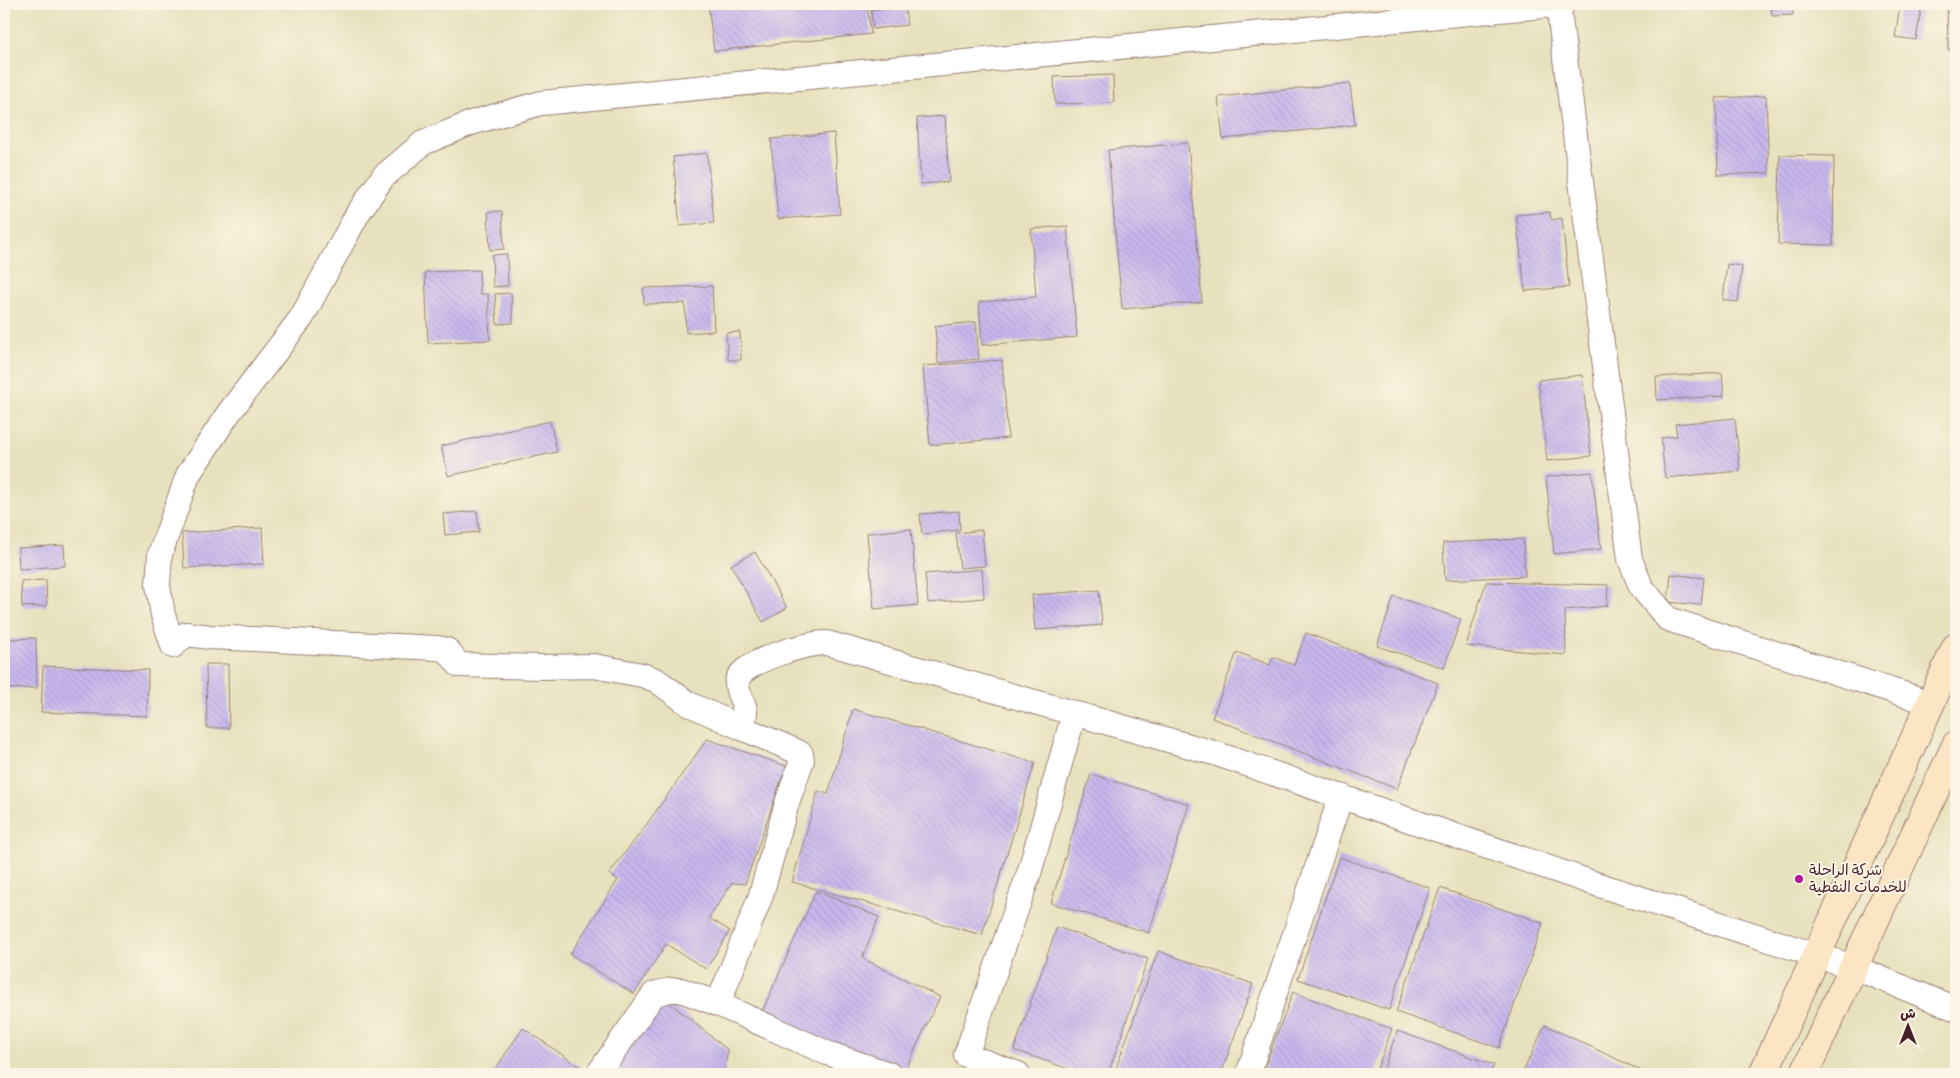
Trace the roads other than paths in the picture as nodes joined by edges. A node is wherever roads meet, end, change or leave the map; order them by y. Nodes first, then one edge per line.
1 (1560, 4) edge
2 (1956, 647) edge
3 (1931, 703) junction
4 (1074, 714) junction
5 (742, 728) junction
6 (1956, 745) edge
7 (1340, 796) junction
8 (1817, 955) junction
9 (1852, 967) junction
10 (718, 1004) junction
11 (1956, 1009) edge
12 (962, 1065) edge
13 (598, 1074) edge
14 (889, 1074) edge
15 (1018, 1074) edge
16 (1248, 1074) edge
17 (1762, 1074) edge
18 (1804, 1074) edge

1 - 3 street
1 - 5 street
2 - 3 street
3 - 8 street
4 - 5 street
4 - 7 street
4 - 12 street
5 - 10 street
6 - 9 street
7 - 8 street
7 - 16 street
8 - 9 street
8 - 17 street
9 - 11 street
9 - 18 street
10 - 13 street
10 - 14 street
12 - 15 street

